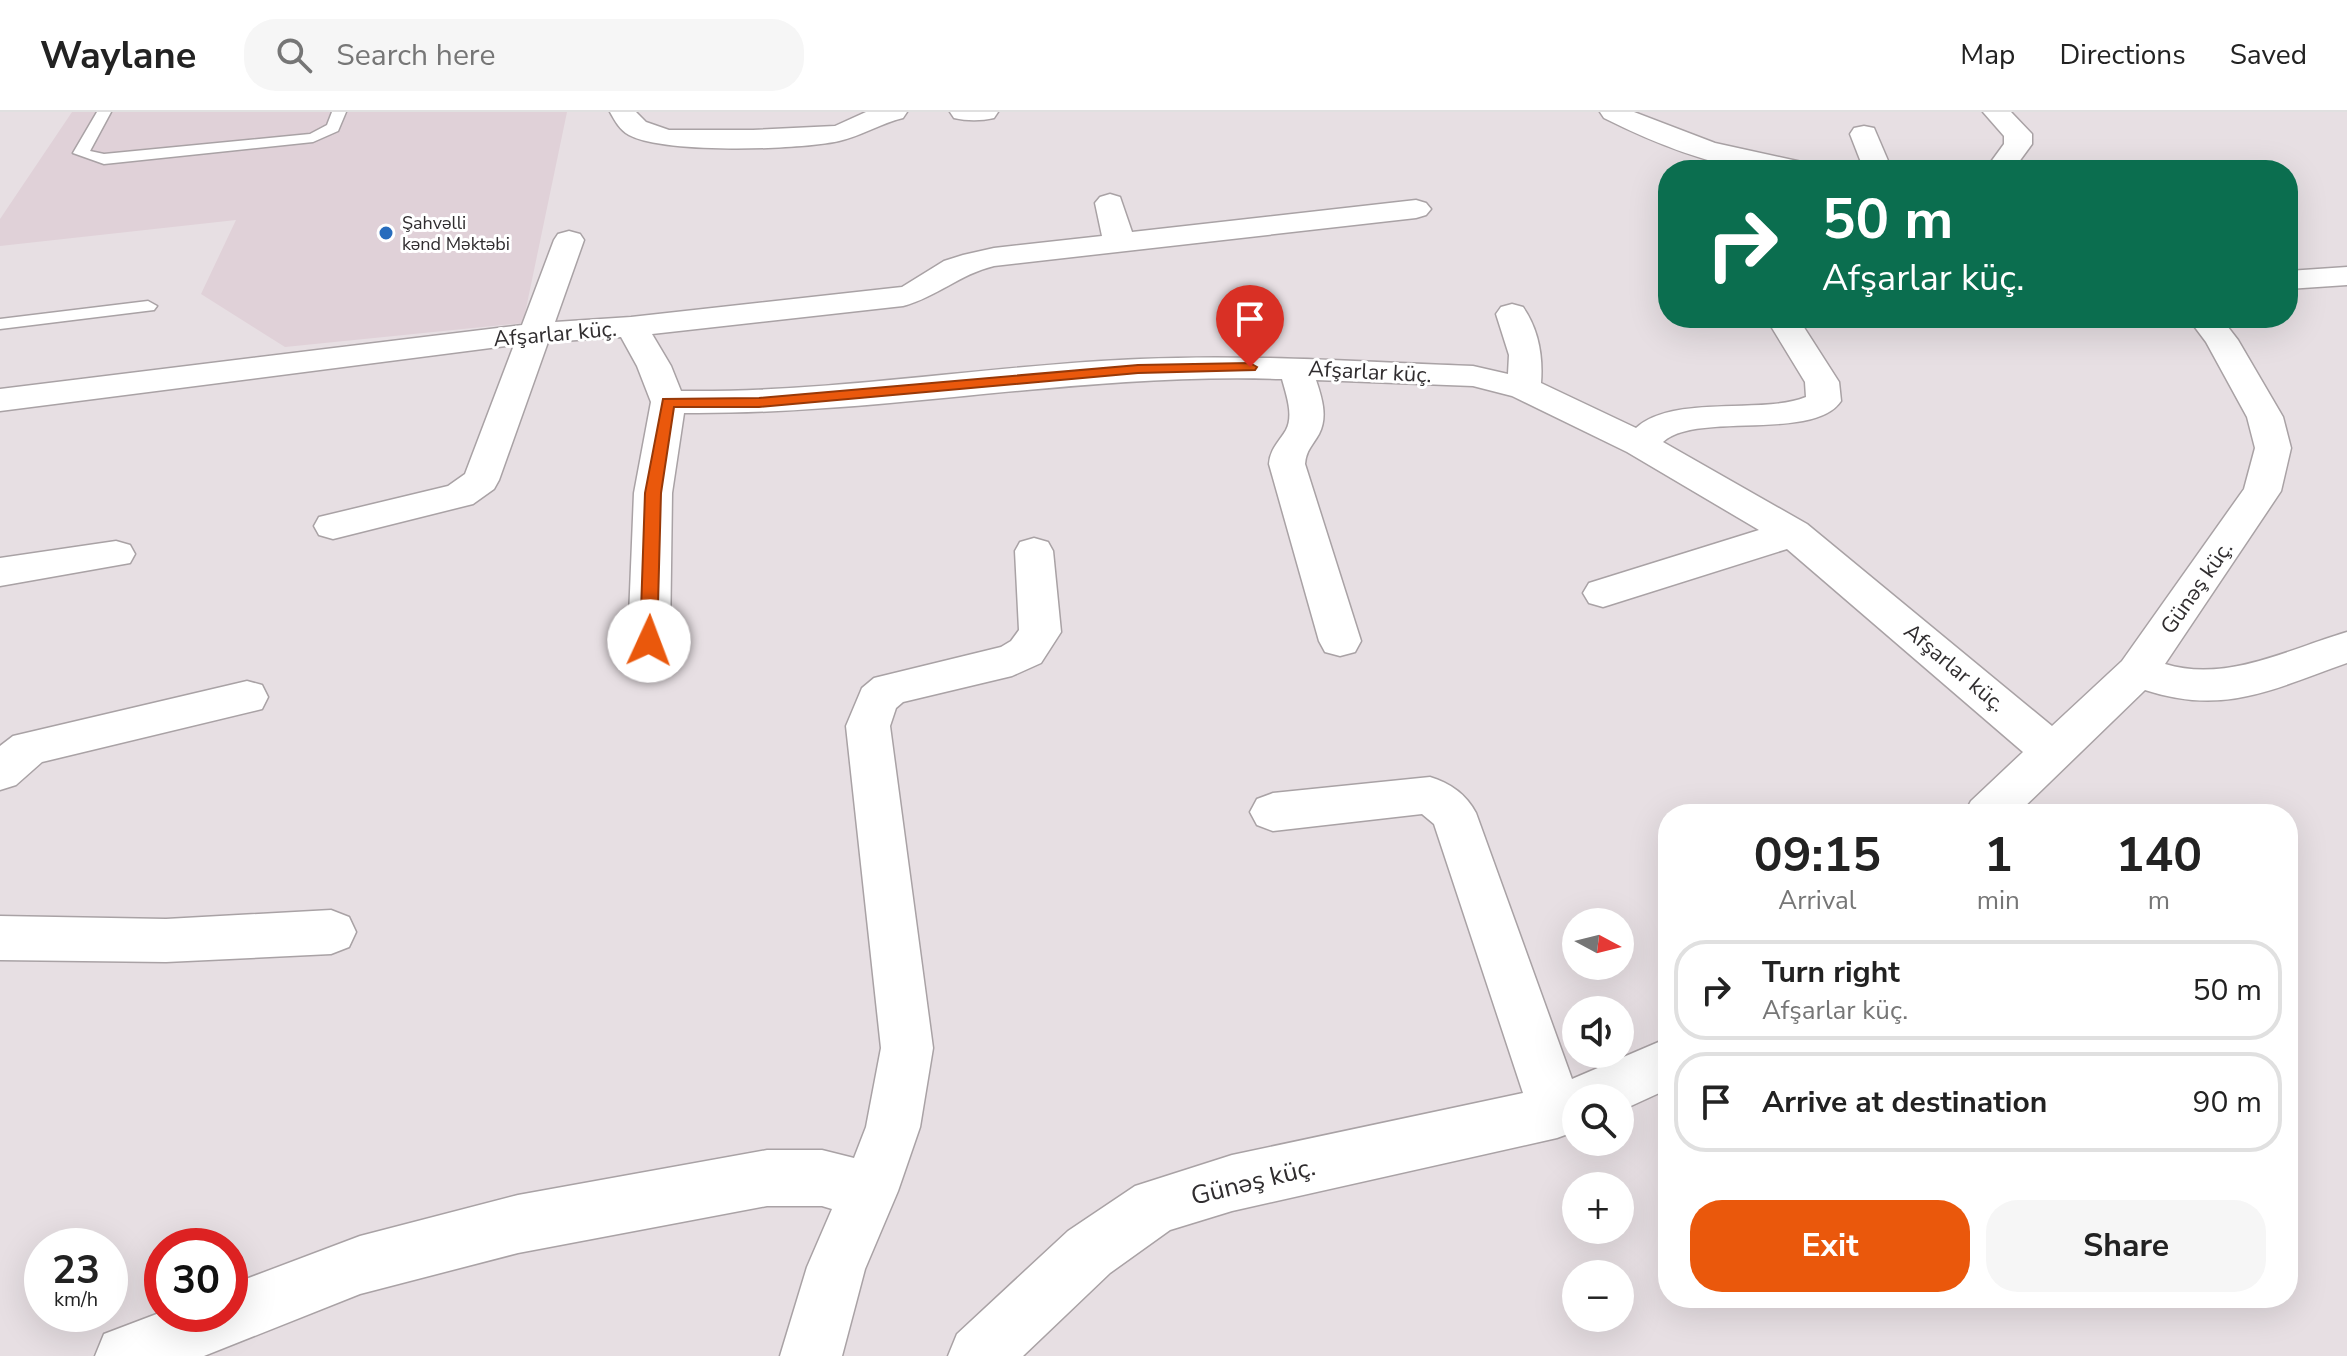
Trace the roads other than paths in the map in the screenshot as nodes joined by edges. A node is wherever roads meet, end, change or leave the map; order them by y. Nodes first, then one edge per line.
1 (104, 112) edge
2 (339, 112) edge
3 (623, 112) edge
4 (894, 112) edge
5 (963, 112) edge
6 (985, 112) edge
7 (1613, 112) edge
8 (1996, 112) edge
9 (1864, 134) dead end
10 (1754, 160) edge
11 (1874, 160) edge
12 (2006, 160) edge
13 (1110, 203) dead end
14 (1416, 209) dead end
15 (569, 240) dead end
16 (1119, 243) junction
17 (2347, 276) edge
18 (2298, 279) edge
19 (148, 306) dead end
20 (1512, 314) dead end
21 (0, 324) edge
22 (631, 327) junction
23 (1788, 328) edge
24 (2212, 328) edge
25 (534, 333) junction
26 (1296, 368) junction
27 (1524, 388) junction
28 (0, 400) edge
29 (668, 402) junction
30 (1640, 444) junction
31 (333, 526) dead end
32 (1793, 533) junction
33 (1034, 551) dead end
34 (116, 554) dead end
35 (0, 572) edge
36 (1603, 593) dead end
37 (649, 641) dead end
38 (1340, 641) dead end
39 (2347, 647) edge
40 (2137, 672) junction
41 (247, 697) dead end
42 (2051, 750) junction
43 (0, 772) edge
44 (1997, 804) edge
45 (1273, 812) dead end
46 (331, 932) dead end
47 (0, 938) edge
48 (1658, 1067) edge
49 (1565, 1084) edge
50 (1621, 1084) edge
51 (1562, 1108) edge
52 (870, 1191) junction
53 (126, 1356) edge
54 (811, 1356) edge
55 (979, 1356) edge

1 - 2 lane
3 - 4 street
5 - 6 street
7 - 10 street
8 - 12 street
9 - 11 street
13 - 16 street
14 - 16 street
15 - 25 street
16 - 22 street
17 - 18 street
19 - 21 lane
20 - 27 street
22 - 25 street, Afşarlar küç.
22 - 29 street, Afşarlar küç.
23 - 30 street
24 - 40 street, Günəş küç.
25 - 28 street, Afşarlar küç.
25 - 31 street
26 - 27 street, Afşarlar küç.
26 - 29 street, Afşarlar küç.
26 - 38 street
27 - 30 street, Afşarlar küç.
29 - 37 street
30 - 32 street, Afşarlar küç.
32 - 36 street
32 - 42 street, Afşarlar küç.
33 - 52 street
34 - 35 street
39 - 40 street
40 - 42 street, Günəş küç.
41 - 43 street
42 - 44 street, Günəş küç.
45 - 49 street
46 - 47 street
48 - 50 street, Günəş küç.
51 - 55 street, Günəş küç.
52 - 53 street
52 - 54 street

